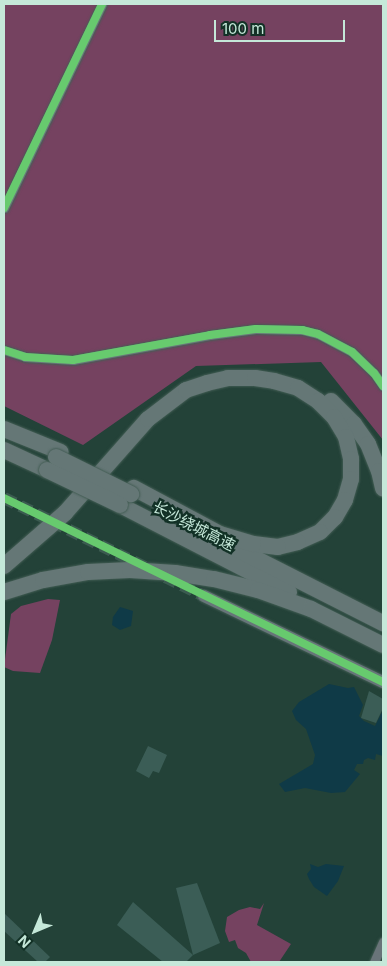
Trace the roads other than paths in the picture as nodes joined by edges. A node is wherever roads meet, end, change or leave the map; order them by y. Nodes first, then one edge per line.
1 (102, 4) edge
2 (4, 208) edge
3 (4, 350) edge
4 (383, 386) edge
5 (4, 430) edge
6 (4, 450) edge
7 (55, 460) junction
8 (383, 489) edge
9 (128, 496) junction
10 (4, 557) edge
11 (4, 566) edge
12 (4, 592) edge
13 (204, 596) tunnel mouth
14 (383, 623) edge
15 (383, 638) edge
16 (383, 645) edge
17 (383, 682) edge
18 (383, 942) edge
19 (374, 962) edge

1 - 2 street
3 - 4 street
5 - 7 highway
6 - 7 highway, 长沙绕城高速
7 - 9 highway
7 - 9 highway, 长沙绕城高速, bridge
8 - 10 highway
9 - 11 highway
9 - 14 highway, 长沙绕城高速
9 - 15 highway, 长沙绕城高速
12 - 16 highway
13 - 17 street
18 - 19 street

